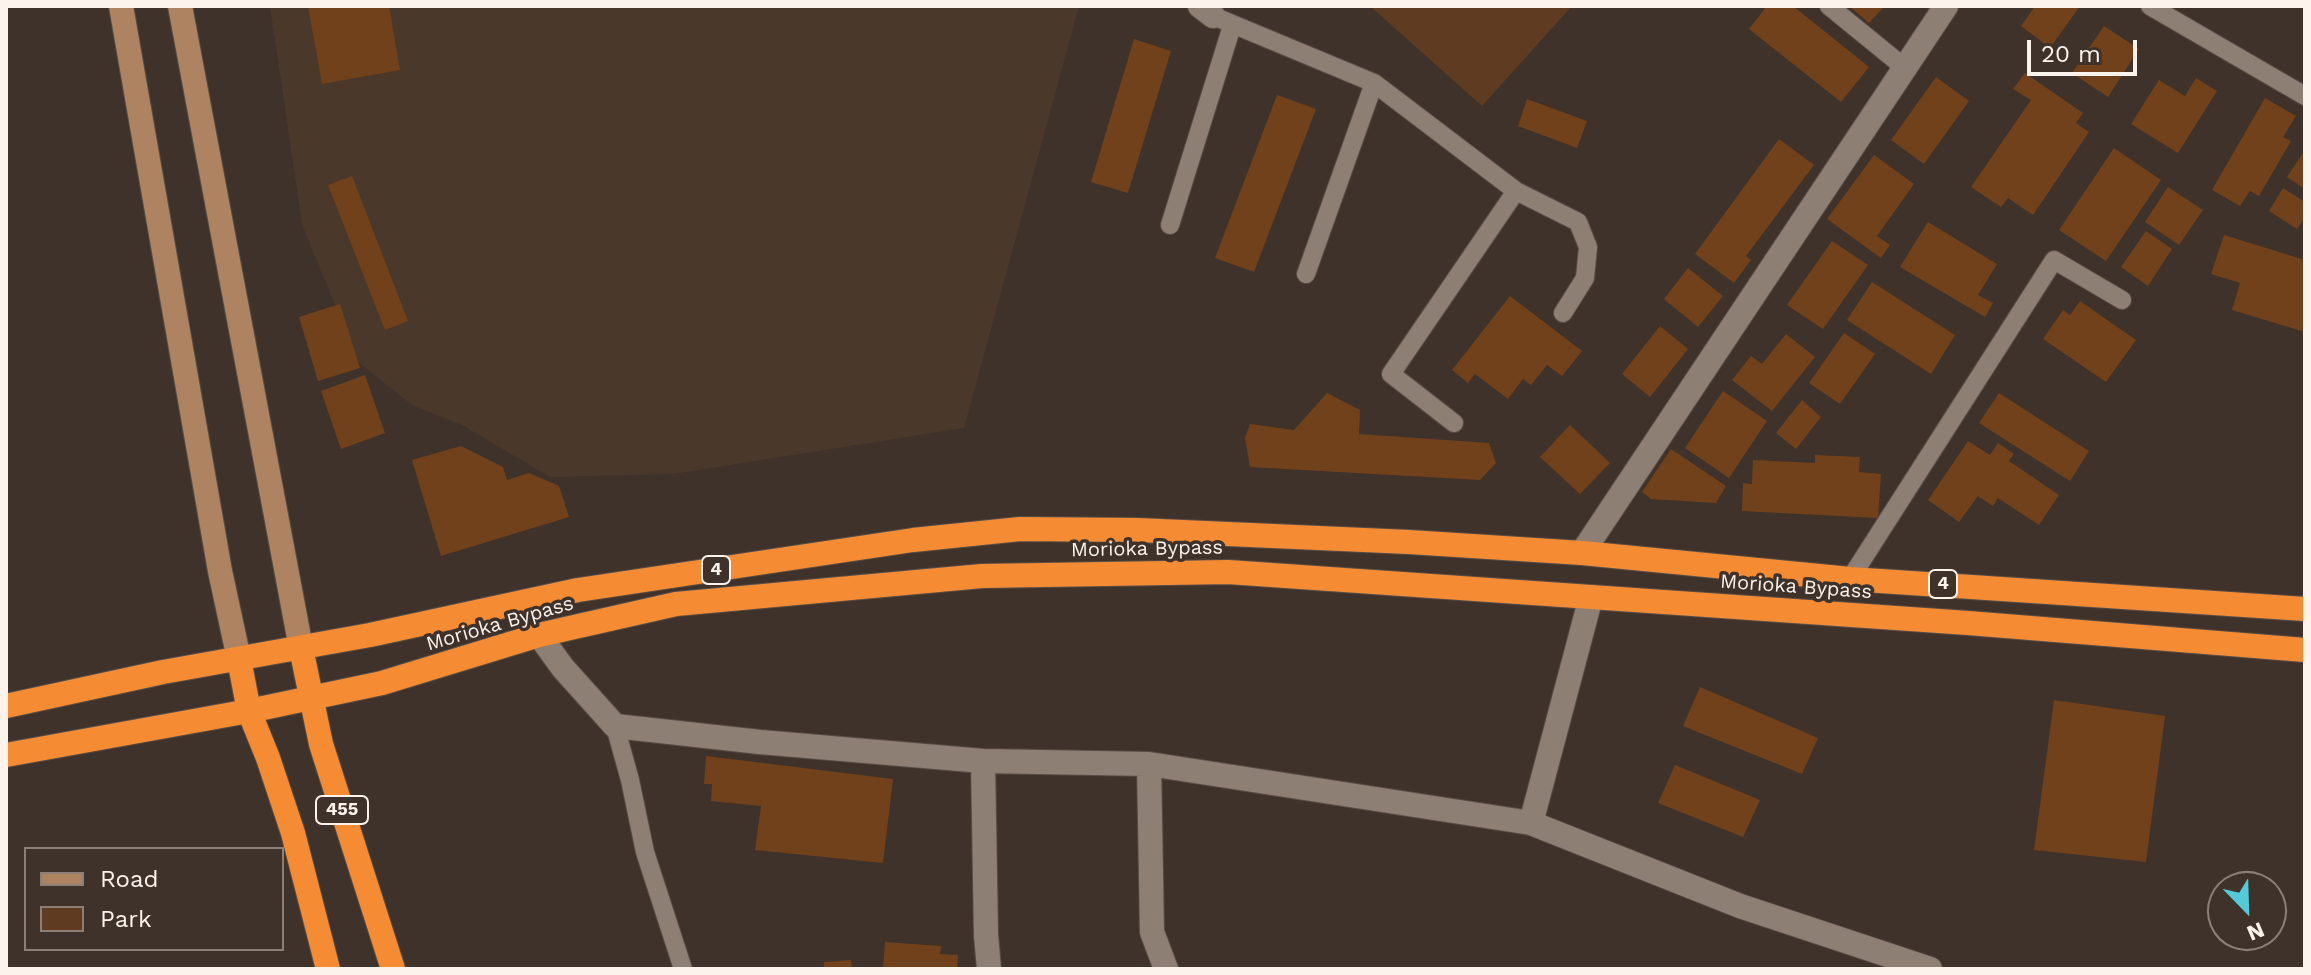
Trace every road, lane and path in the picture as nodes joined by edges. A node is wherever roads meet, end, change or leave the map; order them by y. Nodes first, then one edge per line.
1 (121, 6) edge
2 (180, 6) edge
3 (1829, 6) edge
4 (1946, 6) edge
5 (2150, 6) edge
6 (1215, 16) edge
7 (1905, 68) junction
8 (1374, 83) junction
9 (2305, 96) edge
10 (1516, 191) junction
11 (1170, 225) dead end
12 (1306, 274) dead end
13 (2122, 300) dead end
14 (1563, 313) dead end
15 (1454, 423) dead end
16 (1582, 553) junction
17 (1850, 579) junction
18 (1591, 597) junction
19 (2305, 609) edge
20 (539, 635) junction
21 (301, 648) junction
22 (2305, 650) edge
23 (239, 659) junction
24 (310, 697) junction
25 (6, 706) edge
26 (249, 711) junction
27 (615, 726) junction
28 (6, 755) edge
29 (983, 761) junction
30 (1149, 764) junction
31 (1531, 823) junction
32 (328, 969) edge
33 (393, 969) edge
34 (683, 969) edge
35 (989, 969) edge
36 (1166, 969) edge
37 (1930, 969) edge

1 - 23 street
2 - 21 street
3 - 7 lane
4 - 7 street
5 - 9 lane
6 - 8 lane
6 - 11 lane
7 - 16 street
8 - 10 lane
8 - 12 lane
10 - 14 lane
10 - 15 lane
13 - 17 lane
16 - 17 highway, Morioka Bypass / 4
16 - 21 highway, Morioka Bypass / 4
17 - 19 highway, Morioka Bypass / 4
18 - 20 highway, Morioka Bypass / 4
18 - 22 highway, Morioka Bypass / 4
18 - 31 street
20 - 24 highway, Morioka Bypass / 4
20 - 27 street
21 - 23 highway, Morioka Bypass / 4
21 - 24 highway, 455
23 - 25 highway, Morioka Bypass / 4
23 - 26 highway, 455
24 - 26 highway, Morioka Bypass / 4
24 - 33 highway, 455
26 - 28 highway, Morioka Bypass / 4
26 - 32 highway, 455
27 - 29 street
27 - 34 lane
29 - 30 street
29 - 35 street
30 - 31 street
30 - 36 street
31 - 37 street

